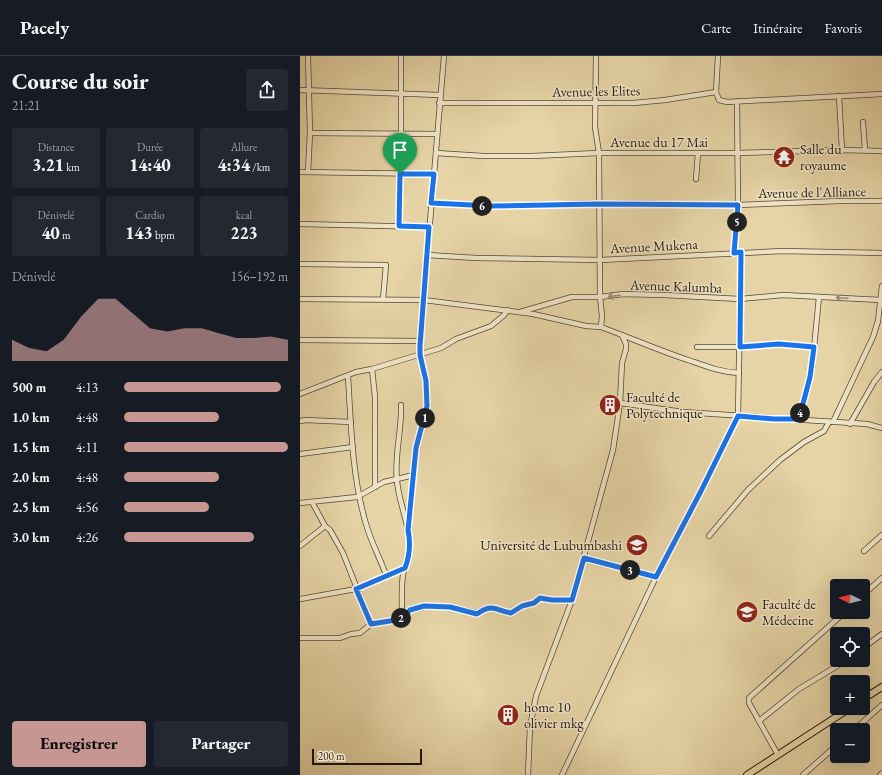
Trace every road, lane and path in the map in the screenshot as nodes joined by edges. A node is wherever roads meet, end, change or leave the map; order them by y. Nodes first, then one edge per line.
1 (308, 56) edge
2 (401, 56) edge
3 (444, 56) edge
4 (596, 56) edge
5 (718, 56) edge
6 (300, 90) edge
7 (308, 91) junction
8 (716, 92) junction
9 (401, 94) junction
10 (882, 94) edge
11 (440, 95) junction
12 (839, 96) junction
13 (737, 101) junction
14 (439, 103) junction
15 (595, 103) junction
16 (863, 122) dead end
17 (310, 133) junction
18 (401, 134) junction
19 (437, 134) junction
20 (842, 150) junction
21 (865, 150) junction
22 (882, 151) edge
23 (436, 152) junction
24 (599, 153) junction
25 (698, 153) junction
26 (737, 153) junction
27 (300, 172) edge
28 (308, 172) junction
29 (400, 174) junction
30 (434, 174) junction
31 (696, 179) dead end
32 (882, 201) edge
33 (431, 203) junction
34 (599, 204) junction
35 (738, 205) junction
36 (300, 224) edge
37 (399, 226) junction
38 (429, 227) junction
39 (741, 252) junction
40 (734, 253) junction
41 (882, 253) edge
42 (427, 255) junction
43 (600, 260) junction
44 (300, 264) edge
45 (882, 286) edge
46 (600, 297) junction
47 (820, 297) junction
48 (300, 299) edge
49 (383, 299) junction
50 (424, 300) junction
51 (740, 300) junction
52 (881, 300) junction
53 (508, 310) junction
54 (520, 312) junction
55 (601, 328) junction
56 (622, 335) junction
57 (300, 340) edge
58 (420, 341) junction
59 (697, 347) dead end
60 (740, 347) junction
61 (814, 347) junction
62 (420, 355) junction
63 (372, 369) junction
64 (882, 372) edge
65 (739, 373) junction
66 (348, 376) junction
67 (300, 394) edge
68 (620, 403) junction
69 (401, 405) dead end
70 (738, 416) junction
71 (799, 419) junction
72 (300, 421) edge
73 (351, 422) junction
74 (831, 422) junction
75 (850, 424) junction
76 (882, 428) edge
77 (353, 447) junction
78 (300, 454) edge
79 (414, 476) junction
80 (397, 478) junction
81 (375, 487) junction
82 (360, 496) junction
83 (312, 502) junction
84 (300, 503) edge
85 (325, 526) junction
86 (408, 530) junction
87 (882, 535) edge
88 (709, 536) dead end
89 (300, 546) edge
90 (864, 551) dead end
91 (584, 558) junction
92 (405, 568) junction
93 (386, 575) junction
94 (656, 577) junction
95 (882, 578) edge
96 (356, 589) junction
97 (870, 589) edge
98 (300, 599) edge
99 (572, 600) junction
100 (402, 618) junction
101 (837, 619) edge
102 (371, 624) junction
103 (882, 634) edge
104 (300, 638) edge
105 (870, 643) edge
106 (835, 667) edge
107 (882, 687) edge
108 (870, 695) edge
109 (880, 706) edge
110 (882, 712) edge
111 (839, 715) edge
112 (759, 721) junction
113 (862, 723) edge
114 (830, 751) edge
115 (778, 755) junction
116 (882, 773) edge
117 (528, 775) edge
118 (562, 775) edge
119 (747, 775) edge
120 (803, 775) edge
121 (880, 775) edge

1 - 7 street
2 - 9 street
3 - 11 street
4 - 15 street
5 - 8 street
6 - 7 street
7 - 9 street
7 - 17 street
8 - 13 street
8 - 15 street, Avenue les Elites
9 - 11 street
9 - 18 street
10 - 12 street
11 - 14 street
12 - 13 street
12 - 20 street
13 - 26 street
14 - 15 street, Avenue les Elites
14 - 19 street
15 - 24 street
16 - 21 street
17 - 18 street
17 - 28 street
18 - 19 street
18 - 29 street
19 - 23 street
20 - 21 street, Avenue du 17 Mai
20 - 26 street, Avenue du 17 Mai
21 - 22 street, Avenue du 17 Mai
23 - 24 street, Avenue du 17 Mai
23 - 30 street
24 - 25 street, Avenue du 17 Mai
24 - 34 street
25 - 26 street, Avenue du 17 Mai
25 - 31 street
26 - 35 street
27 - 28 street
28 - 29 street
29 - 30 street
29 - 37 street
30 - 33 street
32 - 35 street, Avenue de l'Alliance
33 - 34 street, Avenue de l'Alliance
33 - 38 street
34 - 35 street, Avenue de l'Alliance
34 - 43 street
35 - 40 street
36 - 37 street
37 - 38 street
38 - 42 street
39 - 40 street, Avenue Mukena
39 - 41 street, Avenue Mukena
39 - 51 street
40 - 43 street, Avenue Mukena
42 - 43 street, Avenue Mukena
42 - 50 street
43 - 46 street
44 - 49 street
45 - 52 street
51 -> 46 street, Avenue Kalumba
46 - 54 street, Avenue Kalumba
46 - 55 street
47 - 51 street, Avenue Kalumba
52 -> 47 street, Avenue Kalumba
47 - 61 street
48 - 49 street
49 - 50 street
50 - 53 street
50 - 58 street
51 - 60 street
52 - 74 street
53 - 54 street
53 - 62 street
54 - 55 street
55 - 56 street
56 - 65 street
56 - 68 street
57 - 58 street
58 - 62 street
59 - 60 street
60 - 61 street
60 - 65 street
61 - 71 street
62 - 63 street
62 - 79 street
63 - 66 street
63 - 81 street
64 - 75 street
65 - 70 street
66 - 67 street
66 - 73 street
68 - 70 street
68 - 91 street
69 - 80 street
70 - 71 street
70 - 94 street
71 - 74 street
72 - 73 street
73 - 77 street
74 - 75 street
74 - 88 street
75 - 76 street
77 - 78 street
77 - 82 street
79 - 80 street
79 - 86 street
80 - 81 street
80 - 86 street
81 - 82 street
82 - 83 street
82 - 93 street
83 - 84 street
83 - 85 street
85 - 89 street
85 - 96 street
86 - 92 street
87 - 90 street
91 - 94 street
91 - 99 street
92 - 93 street
92 - 100 street
93 - 96 street
94 - 118 street
95 - 97 street
96 - 98 street
96 - 102 street
99 - 100 street
99 - 117 street
100 - 102 street
101 - 112 street
102 - 104 street
103 - 105 street
106 - 112 street
107 - 108 main road
109 - 110 street
109 - 113 street
111 - 115 main road
112 - 115 street
114 - 120 street
115 - 119 main road
116 - 121 street

